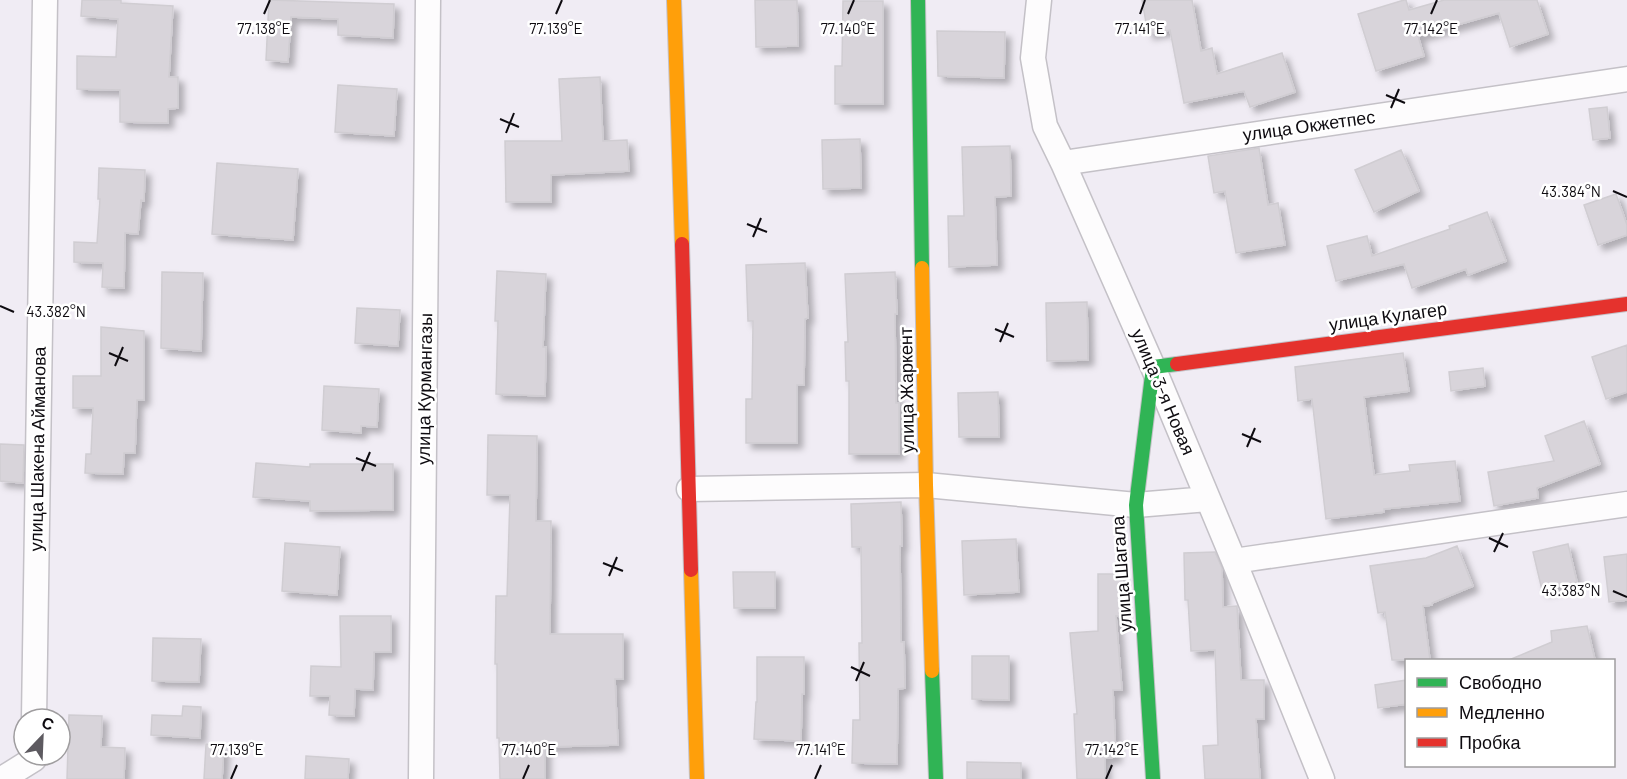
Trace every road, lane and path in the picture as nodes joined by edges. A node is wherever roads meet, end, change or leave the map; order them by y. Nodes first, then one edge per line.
1 (45, 0) edge
2 (428, 0) edge
3 (674, 0) edge
4 (918, 0) edge
5 (1039, 0) edge
6 (1627, 79) edge
7 (1063, 163) junction
8 (1627, 303) edge
9 (1153, 367) junction
10 (926, 485) junction
11 (689, 489) junction
12 (1208, 499) junction
13 (1627, 504) edge
14 (1136, 505) junction
15 (1234, 561) junction
16 (34, 707) edge
17 (27, 767) edge
18 (2, 779) edge
19 (421, 779) edge
20 (697, 779) edge
21 (936, 779) edge
22 (1153, 779) edge
23 (1322, 779) edge

1 - 16 street, улица Шакена Айманова
2 - 19 street, улица Курмангазы
3 - 11 street
4 - 10 street, улица Жаркент
5 - 7 street, улица 3-я Новая
6 - 7 street, улица Окжетпес
7 - 9 street, улица 3-я Новая
8 - 9 street, улица Кулагер
9 - 12 street, улица 3-я Новая
9 - 14 street, улица Шагала
10 - 11 street
10 - 14 street
10 - 21 street, улица Жаркент
11 - 20 street
12 - 14 street
12 - 15 street, улица 3-я Новая
13 - 15 street
14 - 22 street, улица Шагала
15 - 23 street, улица 3-я Новая
17 - 18 street

